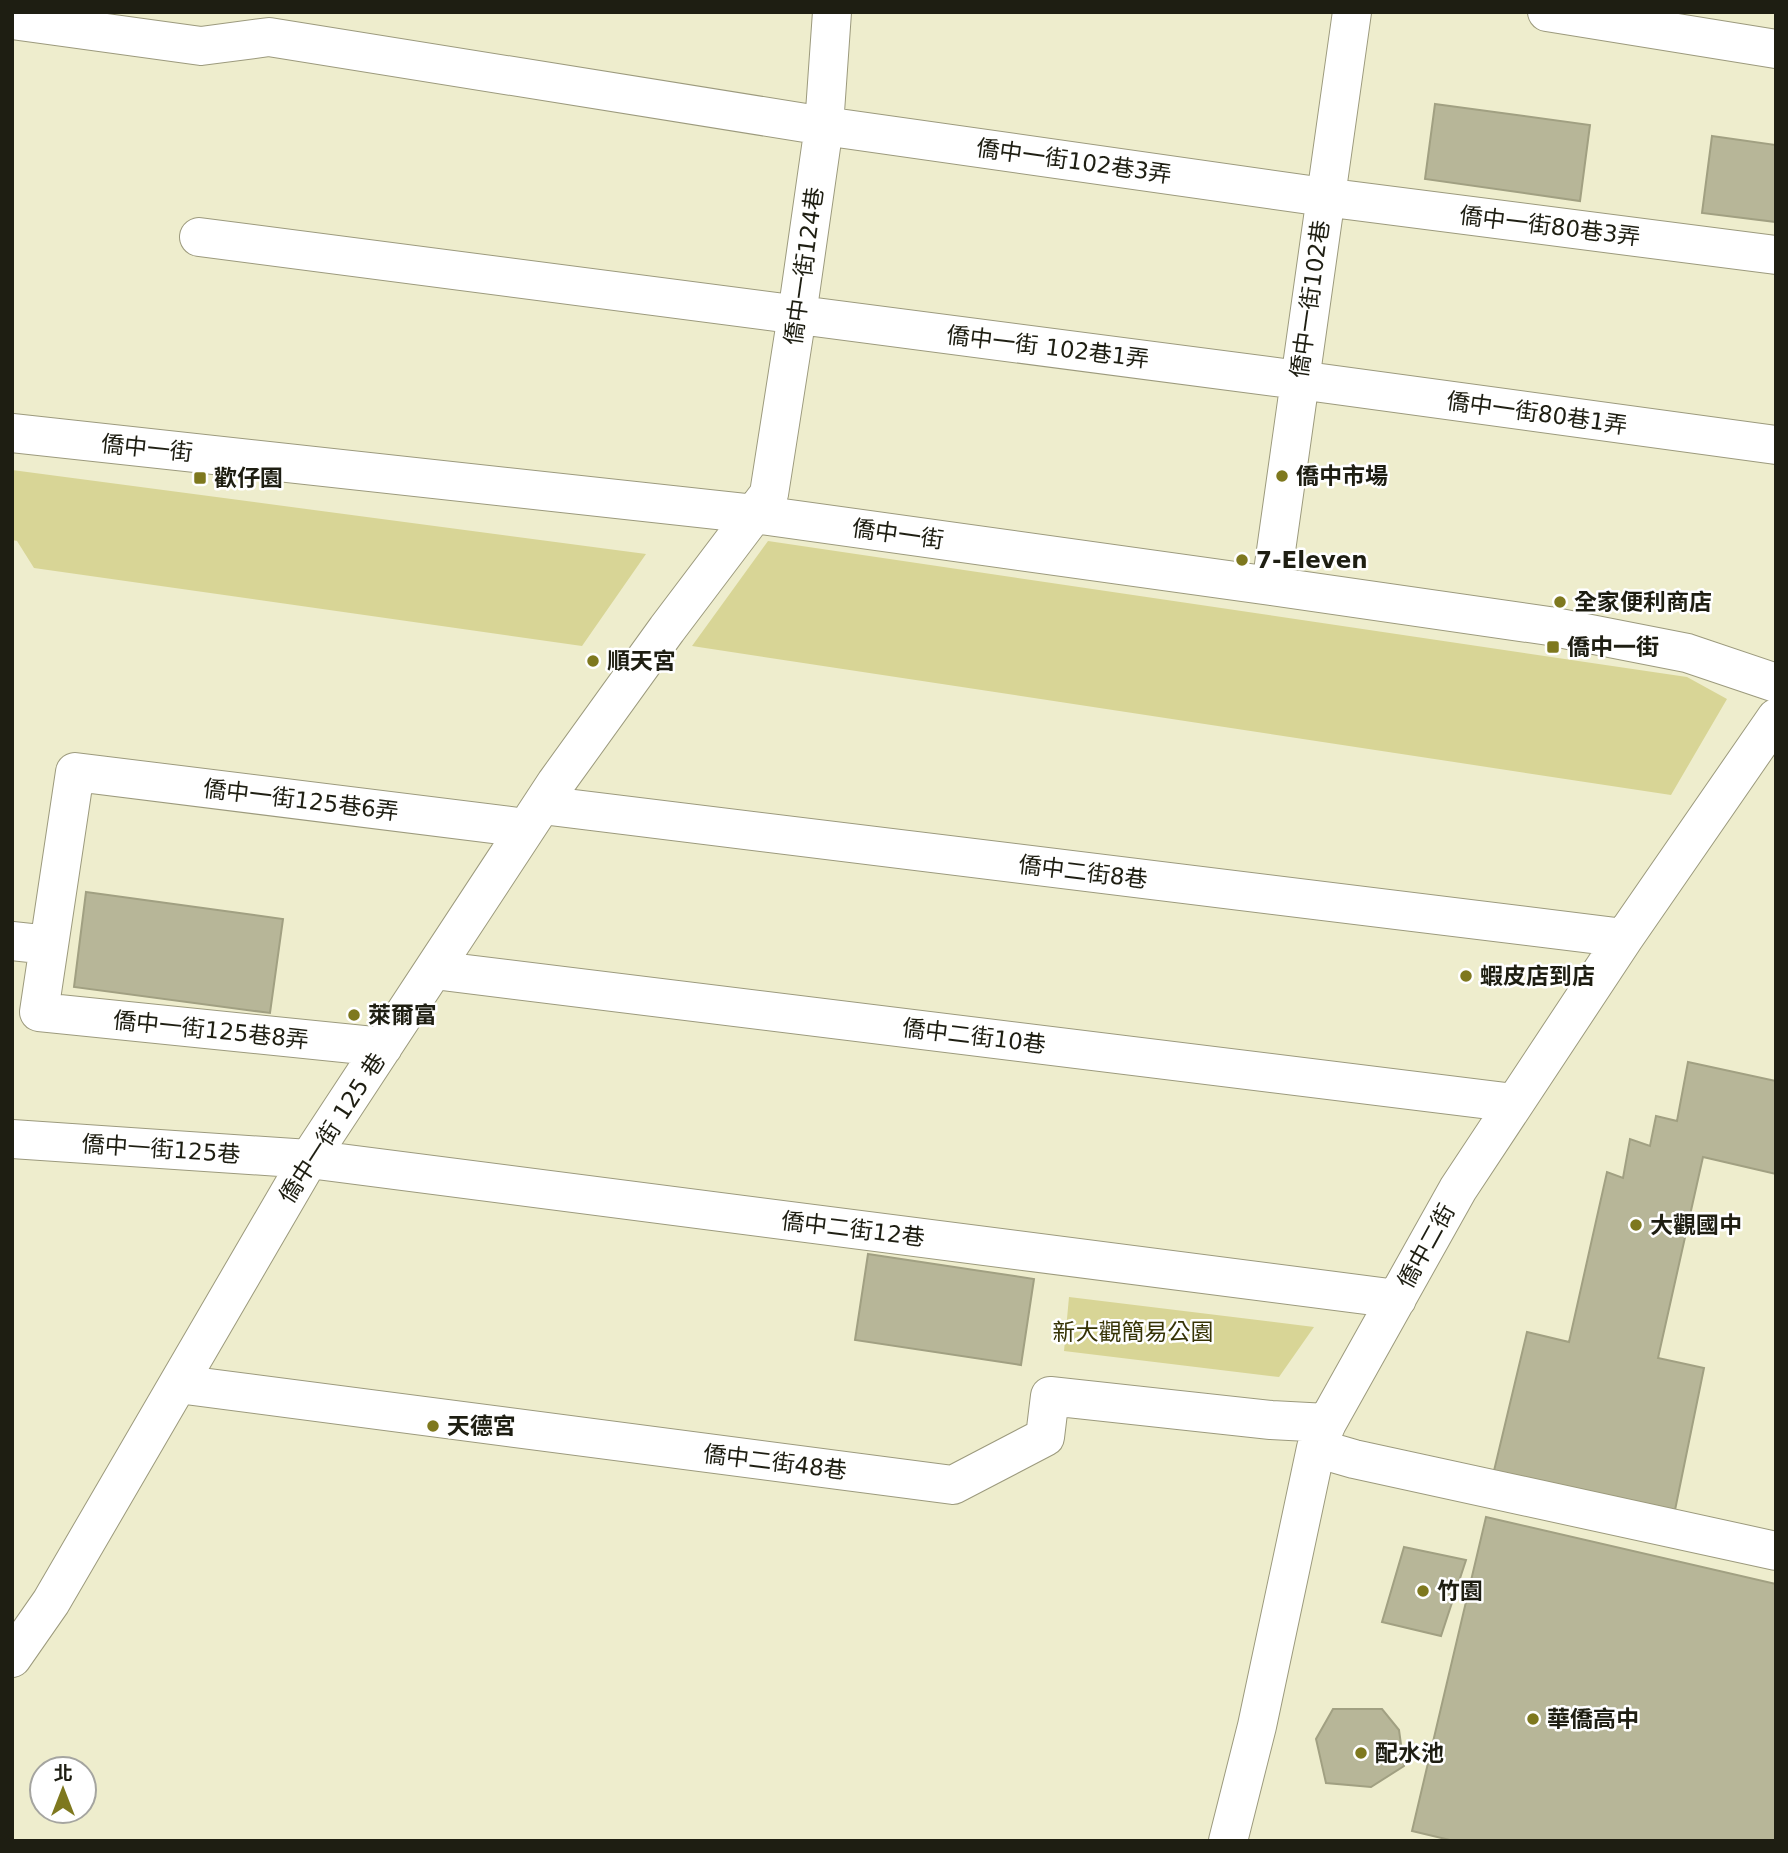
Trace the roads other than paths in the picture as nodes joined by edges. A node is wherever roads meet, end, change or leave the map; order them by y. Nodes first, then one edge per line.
1 (832, 12) edge
2 (1352, 12) edge
3 (1547, 12) edge
4 (12, 20) edge
5 (1776, 49) edge
6 (824, 126) junction
7 (1324, 197) junction
8 (199, 237) dead end
9 (1776, 255) edge
10 (797, 315) junction
11 (1299, 380) junction
12 (12, 433) edge
13 (1776, 445) edge
14 (754, 514) junction
15 (1271, 586) junction
16 (1776, 683) edge
17 (1776, 718) edge
18 (534, 817) junction
19 (1624, 938) junction
20 (30, 943) edge
21 (434, 970) junction
22 (383, 1047) junction
23 (1514, 1103) junction
24 (12, 1139) edge
25 (309, 1159) junction
26 (1397, 1299) junction
27 (178, 1384) junction
28 (1321, 1435) junction
29 (1776, 1551) edge
30 (12, 1658) edge
31 (1227, 1841) edge

1 - 6 street, 僑中一街124巷
2 - 7 street, 僑中一街102巷
3 - 5 street
4 - 6 street, 僑中一街102巷3弄
6 - 7 street, 僑中一街102巷3弄
6 - 10 street, 僑中一街124巷
7 - 9 street, 僑中一街80巷3弄
7 - 11 street, 僑中一街102巷
8 - 10 street, 僑中一街 102巷1弄
10 - 11 street, 僑中一街 102巷1弄
10 - 14 street, 僑中一街124巷
11 - 13 street, 僑中一街80巷1弄
11 - 15 street, 僑中一街102巷
12 - 14 street, 僑中一街
14 - 15 street, 僑中一街
14 - 18 street, 僑中一街 125 巷
15 - 16 street, 僑中一街
17 - 19 street, 僑中二街
18 - 19 street, 僑中二街8巷
18 - 20 street, 僑中一街125巷6弄
18 - 21 street, 僑中一街 125 巷
19 - 23 street, 僑中二街
20 - 22 street, 僑中一街125巷8弄
21 - 22 street, 僑中一街 125 巷
21 - 23 street, 僑中二街10巷
22 - 25 street, 僑中一街 125 巷
23 - 26 street, 僑中二街
24 - 25 street, 僑中一街125巷
25 - 26 street, 僑中二街12巷
25 - 27 street, 僑中一街 125 巷
26 - 28 street, 僑中二街
27 - 28 street, 僑中二街48巷
27 - 30 street, 僑中一街 125 巷
28 - 29 street
28 - 31 street, 僑中二街

